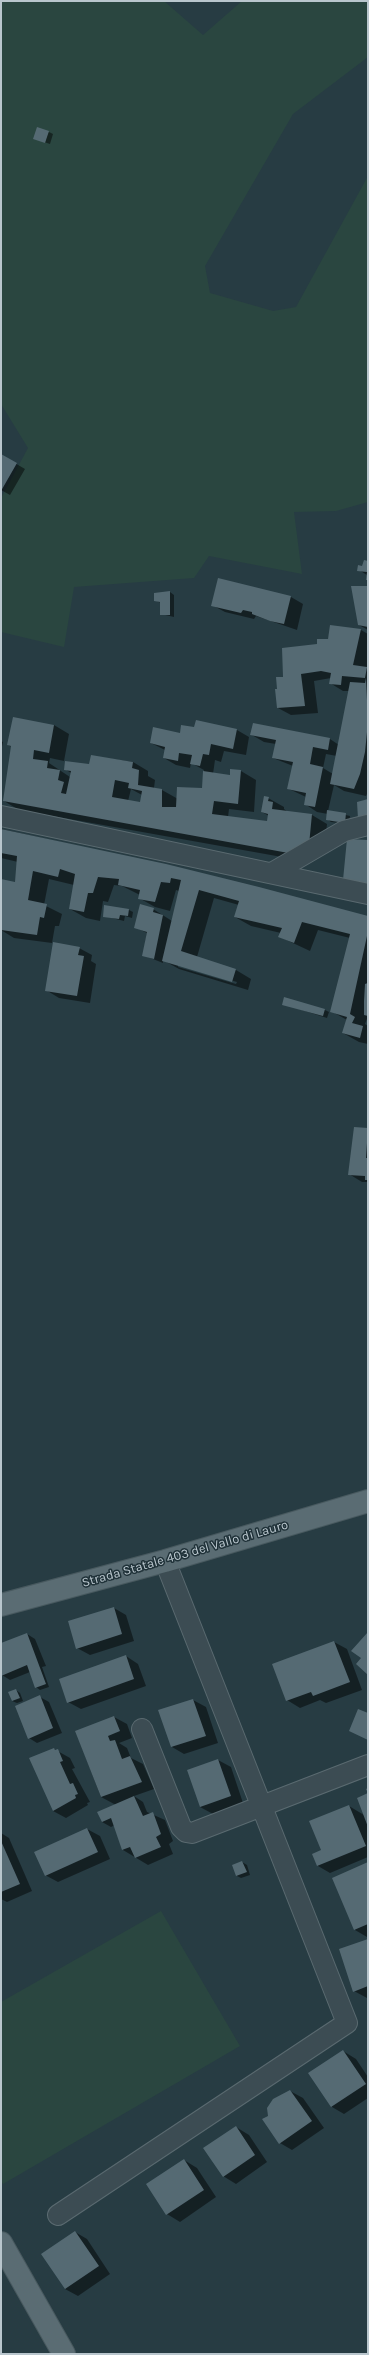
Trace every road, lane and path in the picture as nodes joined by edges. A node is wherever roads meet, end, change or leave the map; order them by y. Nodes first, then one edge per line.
1 (1, 816) edge
2 (368, 825) edge
3 (272, 873) junction
4 (368, 894) edge
5 (368, 1501) edge
6 (165, 1561) junction
7 (1, 1605) edge
8 (142, 1729) dead end
9 (368, 1765) edge
10 (262, 1806) junction
11 (58, 2215) dead end
12 (1, 2244) edge
13 (64, 2354) edge

1 - 3 street
2 - 3 street
3 - 4 street
5 - 6 main road, Strada Statale 403 del Vallo di Lauro
6 - 7 main road, Strada Statale 403 del Vallo di Lauro
6 - 10 street
8 - 10 street
9 - 10 street
10 - 11 street
12 - 13 main road

